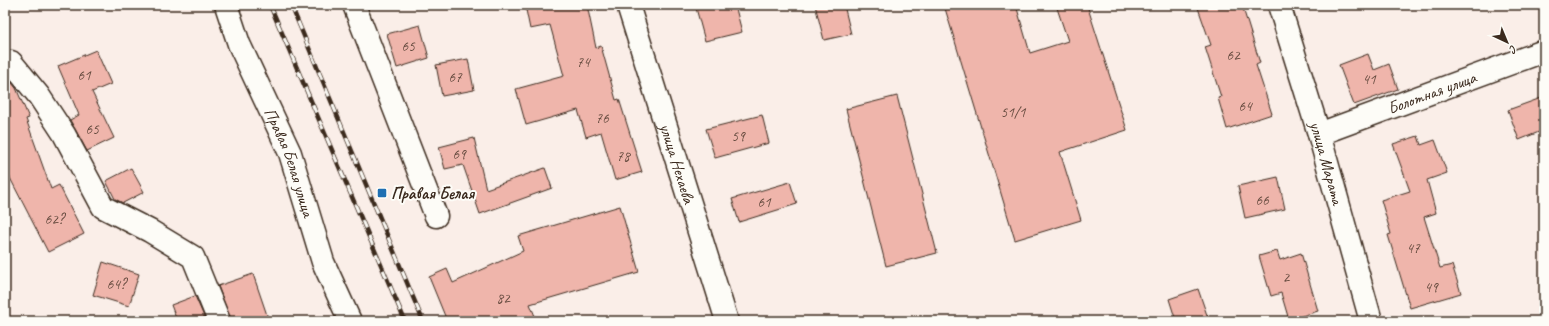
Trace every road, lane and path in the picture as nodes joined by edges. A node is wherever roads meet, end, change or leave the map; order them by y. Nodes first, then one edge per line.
1 (226, 5) edge
2 (354, 5) edge
3 (628, 5) edge
4 (1279, 5) edge
5 (1544, 51) edge
6 (8, 64) edge
7 (1319, 134) junction
8 (436, 216) dead end
9 (1366, 320) edge
10 (219, 321) edge
11 (350, 321) edge
12 (728, 321) edge

1 - 11 street, Правая Белая улица
2 - 8 street
3 - 12 street, улица Нехаева
4 - 7 street, улица Марата
5 - 7 street, Болотная улица
6 - 10 street
7 - 9 street, улица Марата

